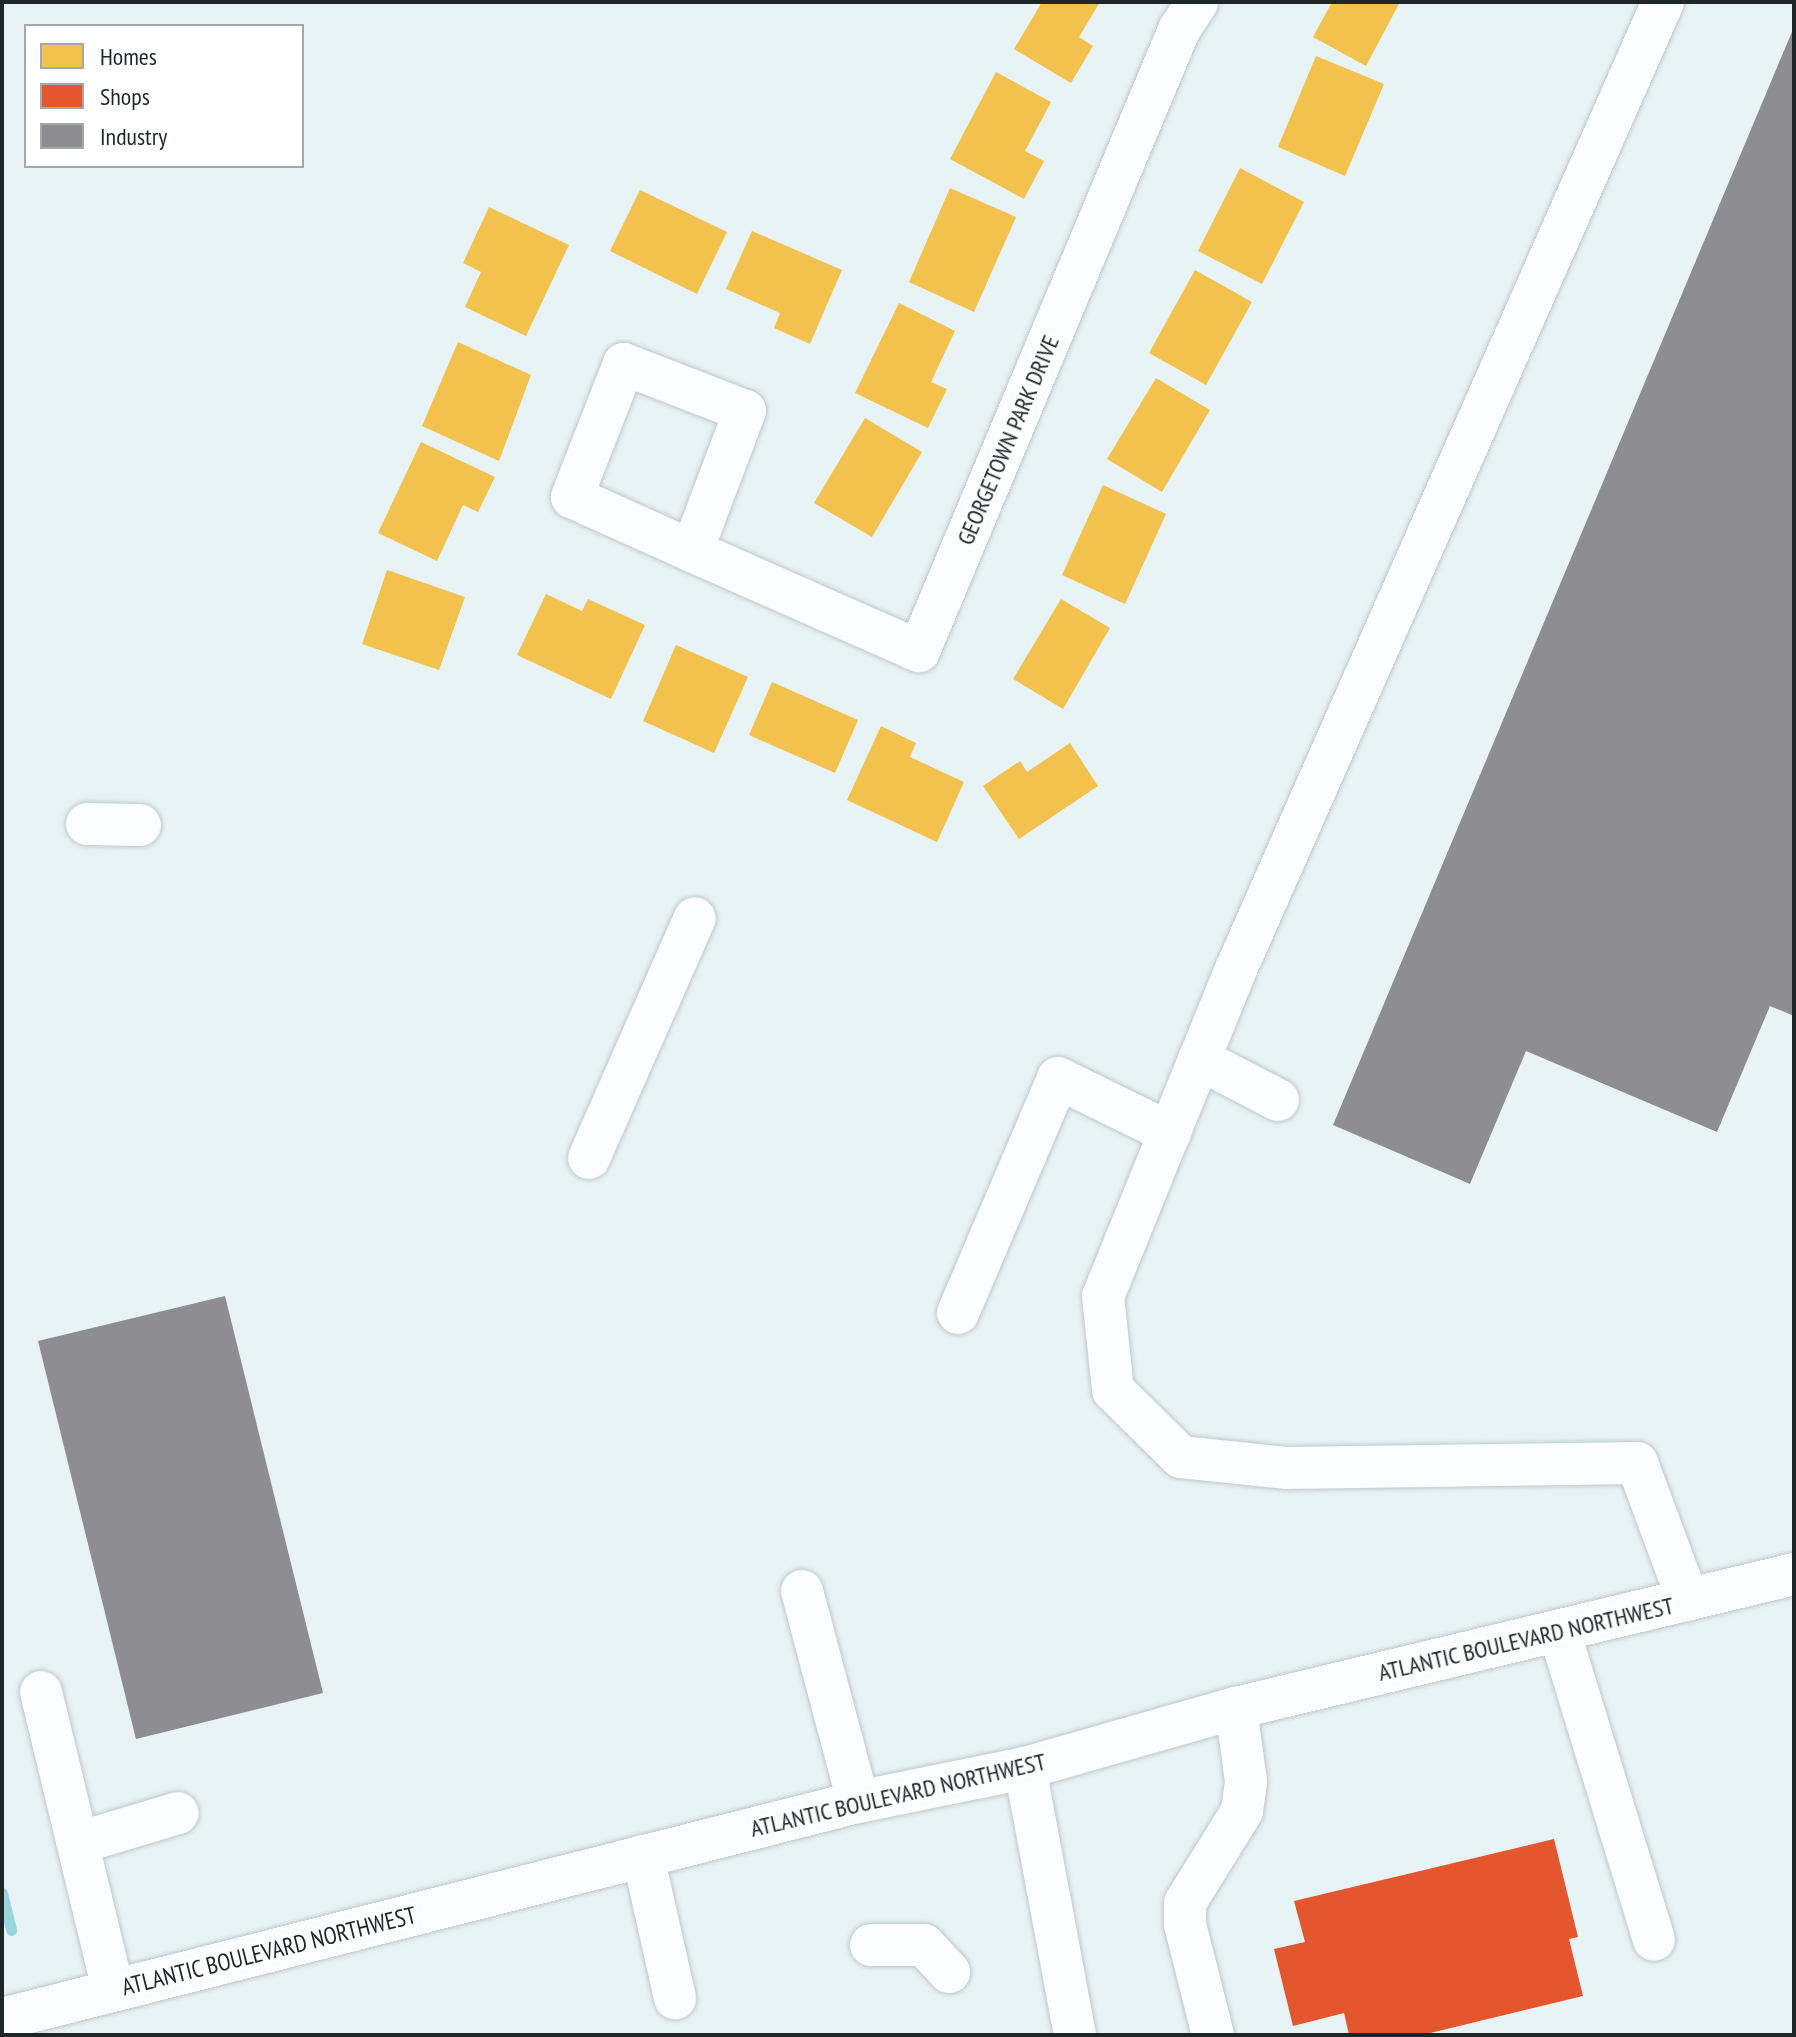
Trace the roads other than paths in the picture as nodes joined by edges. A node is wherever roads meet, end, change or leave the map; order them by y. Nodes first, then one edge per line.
1 (1197, 2) edge
2 (1663, 2) edge
3 (692, 551) junction
4 (87, 824) dead end
5 (140, 825) dead end
6 (695, 918) dead end
7 (1199, 1059) junction
8 (1278, 1100) dead end
9 (1170, 1133) junction
10 (589, 1158) dead end
11 (958, 1313) dead end
12 (1794, 1574) edge
13 (802, 1591) dead end
14 (1688, 1600) junction
15 (1559, 1631) junction
16 (41, 1692) dead end
17 (1236, 1708) junction
18 (1025, 1768) junction
19 (858, 1802) junction
20 (178, 1813) dead end
21 (78, 1843) junction
22 (643, 1856) junction
23 (1654, 1940) dead end
24 (871, 1945) dead end
25 (949, 1972) dead end
26 (113, 1990) junction
27 (675, 1998) dead end
28 (2, 2019) edge
29 (1075, 2035) edge
30 (1213, 2035) edge

1 - 3 street, GEORGETOWN PARK DRIVE
2 - 7 street
3 - 3 street, GEORGETOWN PARK DRIVE
4 - 5 street
6 - 10 street
7 - 8 street
7 - 9 street
9 - 11 street
9 - 14 street
12 - 14 street, ATLANTIC BOULEVARD NORTHWEST
13 - 19 street
14 - 15 street, ATLANTIC BOULEVARD NORTHWEST
15 - 17 street, ATLANTIC BOULEVARD NORTHWEST
15 - 23 street
16 - 21 street
17 - 18 street, ATLANTIC BOULEVARD NORTHWEST
17 - 30 street
18 - 19 street, ATLANTIC BOULEVARD NORTHWEST
18 - 29 street
19 - 22 street, ATLANTIC BOULEVARD NORTHWEST
20 - 21 street
21 - 26 street
22 - 26 street, ATLANTIC BOULEVARD NORTHWEST
22 - 27 street
24 - 25 street
26 - 28 street, ATLANTIC BOULEVARD NORTHWEST

